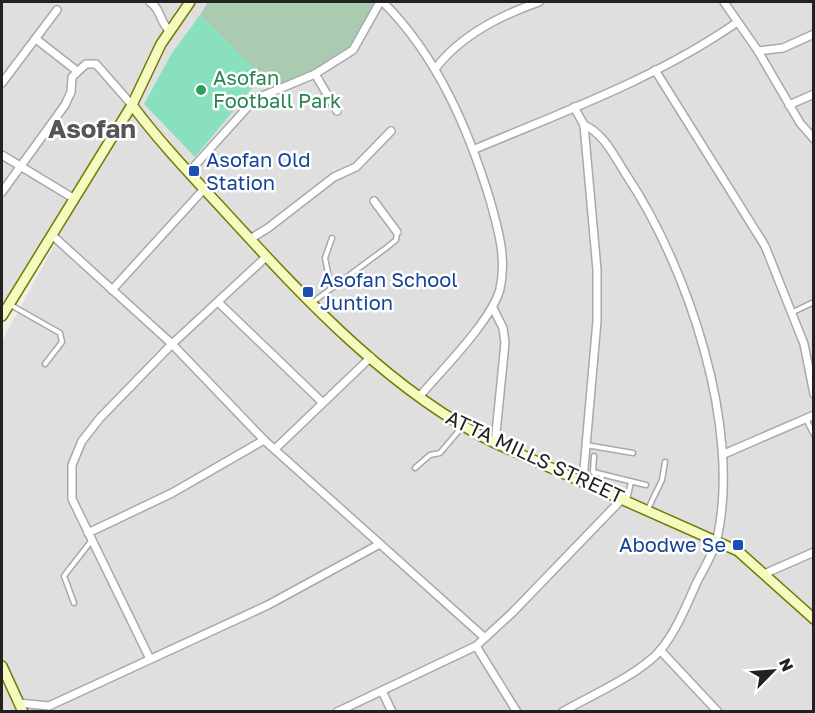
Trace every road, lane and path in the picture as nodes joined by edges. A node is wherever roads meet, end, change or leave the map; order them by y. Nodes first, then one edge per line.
1 (150, 2) edge
2 (190, 2) edge
3 (382, 2) edge
4 (539, 2) edge
5 (724, 2) edge
6 (57, 10) dead end
7 (736, 23) junction
8 (170, 31) junction
9 (813, 34) edge
10 (36, 39) junction
11 (758, 51) junction
12 (435, 69) junction
13 (77, 70) junction
14 (655, 70) junction
15 (315, 74) junction
16 (2, 84) edge
17 (813, 94) edge
18 (132, 105) junction
19 (789, 105) junction
20 (574, 107) junction
21 (338, 111) dead end
22 (584, 125) junction
23 (391, 131) dead end
24 (813, 139) edge
25 (475, 149) junction
26 (2, 154) edge
27 (19, 165) junction
28 (189, 172) junction
29 (204, 189) junction
30 (2, 192) edge
31 (73, 198) junction
32 (374, 201) dead end
33 (397, 232) joint
34 (52, 235) junction
35 (332, 238) dead end
36 (250, 239) junction
37 (266, 257) junction
38 (331, 288) junction
39 (112, 290) junction
40 (813, 302) edge
41 (219, 303) junction
42 (312, 303) junction
43 (9, 304) junction
44 (493, 308) junction
45 (793, 312) junction
46 (2, 316) edge
47 (172, 345) junction
48 (371, 357) junction
49 (45, 364) dead end
50 (813, 394) edge
51 (419, 397) junction
52 (322, 402) junction
53 (813, 414) edge
54 (806, 418) junction
55 (462, 427) junction
56 (813, 435) edge
57 (264, 440) junction
58 (495, 443) junction
59 (586, 445) junction
60 (275, 449) junction
61 (633, 453) dead end
62 (724, 454) junction
63 (594, 456) dead end
64 (665, 462) dead end
65 (415, 468) dead end
66 (602, 476) junction
67 (583, 480) junction
68 (631, 482) junction
69 (646, 485) dead end
70 (599, 487) junction
71 (625, 499) junction
72 (648, 509) junction
73 (90, 536) junction
74 (717, 540) junction
75 (378, 545) junction
76 (813, 552) edge
77 (764, 574) junction
78 (74, 603) dead end
79 (813, 619) edge
80 (484, 638) junction
81 (476, 646) junction
82 (660, 650) junction
83 (150, 659) junction
84 (2, 666) edge
85 (382, 691) junction
86 (21, 707) edge
87 (47, 709) edge
88 (337, 711) edge
89 (392, 711) edge
90 (517, 711) edge
91 (562, 711) edge
92 (718, 711) edge

1 - 8 street
2 - 8 main road
3 - 12 street
3 - 15 street
4 - 12 street
5 - 7 street
6 - 10 street
7 - 11 street
7 - 14 street
8 - 18 main road
9 - 11 street
10 - 13 street
10 - 16 street
11 - 19 street
12 - 25 street
13 - 18 street
13 - 27 street
14 - 20 street
14 - 45 street
15 - 21 street
15 - 28 street
17 - 19 street
18 - 28 main road, ATTA MILLS STREET
18 - 31 main road
19 - 24 street
20 - 22 street
20 - 25 street
22 - 59 street
22 - 62 street
23 - 36 street
25 - 44 street
26 - 27 street
27 - 30 street
27 - 31 street
28 - 29 main road, ATTA MILLS STREET
29 - 36 main road, ATTA MILLS STREET
29 - 39 street
31 - 34 main road
32 - 33 street
33 - 38 lane
34 - 39 street
34 - 43 main road
35 - 38 lane
36 - 37 main road, ATTA MILLS STREET
37 - 41 street
37 - 42 main road, ATTA MILLS STREET
38 - 42 lane
39 - 47 street
40 - 45 lane
41 - 47 street
41 - 52 street
42 - 48 main road, ATTA MILLS STREET
43 - 46 main road
43 - 49 lane
44 - 51 street
44 - 58 street
45 - 50 street
47 - 57 street
47 - 73 street
48 - 51 main road, ATTA MILLS STREET
48 - 52 street
51 - 55 main road, ATTA MILLS STREET
52 - 60 street
53 - 54 street
54 - 56 lane
54 - 62 street
55 - 58 main road, ATTA MILLS STREET
55 - 65 lane
57 - 60 street
57 - 73 street
58 - 67 main road, ATTA MILLS STREET
59 - 61 lane
59 - 67 street
60 - 75 street
62 - 74 street
63 - 66 lane
64 - 72 lane
66 - 68 lane
66 - 70 lane
67 - 70 main road, ATTA MILLS STREET
68 - 69 lane
68 - 71 lane
70 - 71 main road, ATTA MILLS STREET
71 - 72 main road, ATTA MILLS STREET
71 - 80 street
72 - 74 main road, ATTA MILLS STREET
73 - 78 lane
73 - 83 street
74 - 77 main road, ATTA MILLS STREET
74 - 82 street
75 - 80 street
75 - 83 street
76 - 77 street
77 - 79 main road, ATTA MILLS STREET
80 - 81 street
81 - 85 street
81 - 90 street
82 - 91 street
82 - 92 street
83 - 87 street
84 - 86 main road
85 - 88 street
85 - 89 street
86 - 87 street

